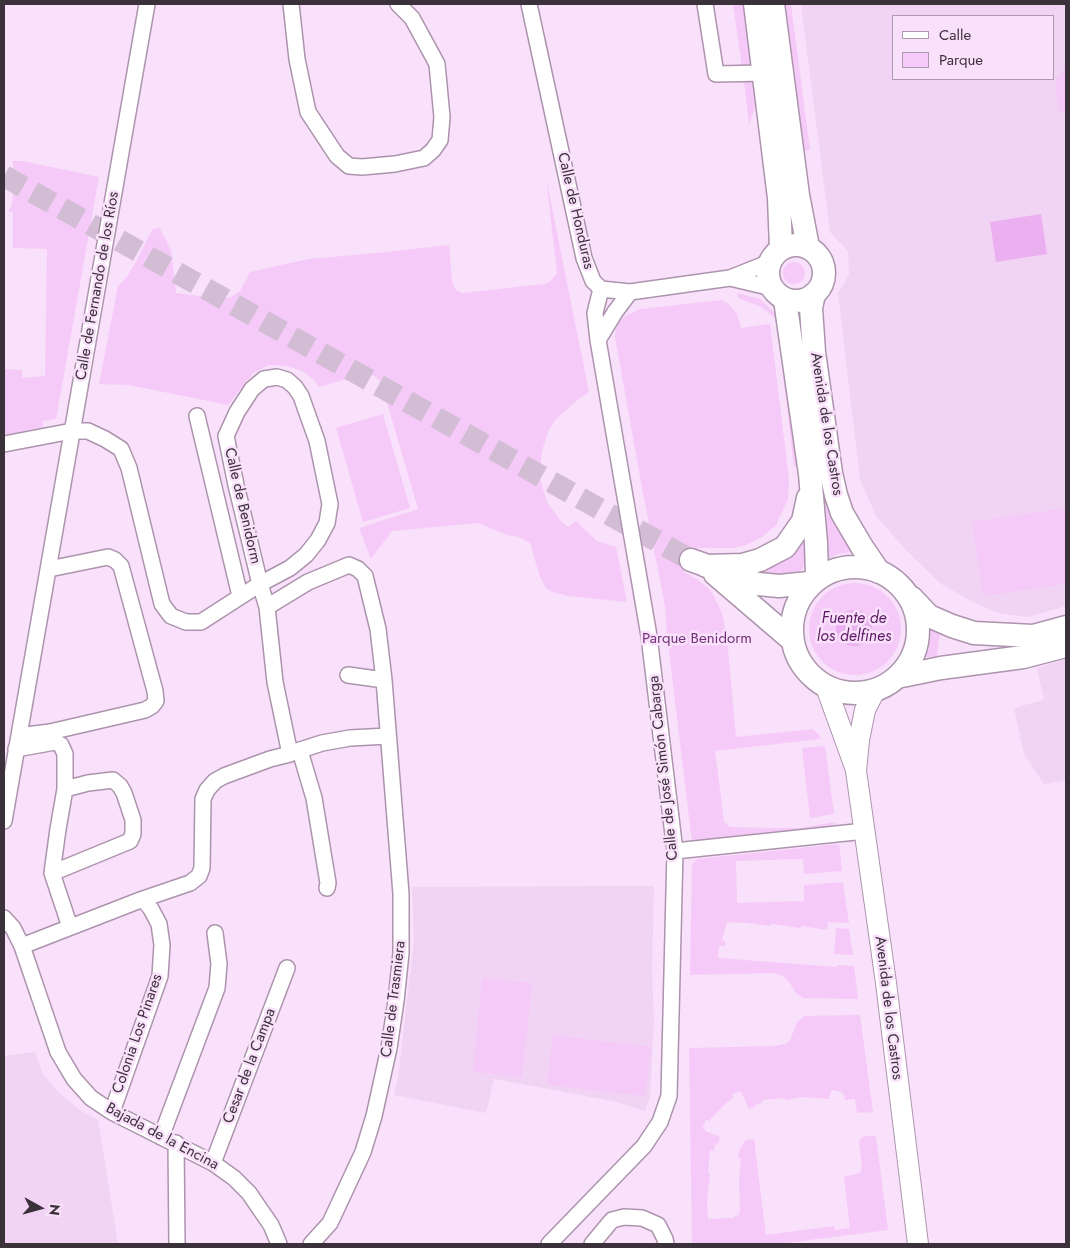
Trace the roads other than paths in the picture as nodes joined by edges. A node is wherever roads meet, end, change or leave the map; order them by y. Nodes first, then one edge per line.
1 (147, 4) edge
2 (291, 4) edge
3 (398, 4) edge
4 (529, 4) edge
5 (705, 4) edge
6 (756, 4) edge
7 (773, 4) edge
8 (765, 73) junction
9 (808, 247) junction
10 (776, 255) junction
11 (730, 278) junction
12 (601, 289) junction
13 (630, 292) junction
14 (779, 294) junction
15 (814, 294) junction
16 (598, 340) junction
17 (197, 416) dead end
18 (72, 431) junction
19 (4, 444) edge
20 (811, 485) junction
21 (698, 563) junction
22 (49, 569) junction
23 (879, 572) junction
24 (813, 580) junction
25 (260, 584) junction
26 (907, 594) junction
27 (240, 596) junction
28 (267, 607) junction
29 (1066, 627) edge
30 (792, 640) junction
31 (1066, 646) edge
32 (348, 675) dead end
33 (897, 676) junction
34 (384, 680) junction
35 (826, 687) junction
36 (874, 692) junction
37 (388, 736) junction
38 (18, 742) junction
39 (295, 752) junction
40 (856, 771) junction
41 (65, 789) junction
42 (4, 821) edge
43 (864, 831) junction
44 (675, 851) junction
45 (52, 873) junction
46 (327, 888) dead end
47 (143, 899) junction
48 (4, 918) edge
49 (70, 927) junction
50 (215, 933) dead end
51 (22, 946) junction
52 (287, 968) dead end
53 (112, 1112) junction
54 (161, 1137) junction
55 (176, 1143) junction
56 (213, 1163) junction
57 (176, 1244) edge
58 (279, 1244) edge
59 (311, 1244) edge
60 (549, 1244) edge
61 (592, 1244) edge
62 (666, 1244) edge
63 (918, 1244) edge

1 - 18 street, Calle de Fernando de los Ríos
2 - 3 street
4 - 12 street, Calle de Honduras
5 - 8 street
6 - 8 main road
7 - 9 main road
8 - 10 main road
9 - 10 main road
9 - 15 main road
10 - 11 street, Calle de Honduras
10 - 14 main road
11 - 13 street, Calle de Honduras
11 - 14 street, Calle de Honduras
12 - 13 street, Calle de Honduras
12 - 16 street, Calle de José Simón Cabarga
13 - 16 street
14 - 15 main road
14 - 20 main road, Avenida de los Castros
15 - 23 main road, Avenida de los Castros
16 - 44 street, Calle de José Simón Cabarga
17 - 27 street, Calle de Benidorm
18 - 19 street, Calle de Benidorm
18 - 22 street, Calle de Fernando de los Ríos
18 - 27 street, Calle de Benidorm
20 - 21 main road
20 - 24 main road, Avenida de los Castros
21 - 24 main road
21 - 30 main road
22 - 38 street, Calle de Fernando de los Ríos
22 - 38 street
23 - 24 main road
23 - 26 main road
24 - 30 main road
25 - 25 street, Calle de Benidorm
25 - 27 street, Calle de Benidorm
25 - 28 street
26 - 29 main road
26 - 33 main road
28 - 34 street, Calle de Trasmiera
28 - 39 street
30 - 35 main road
31 - 33 main road
32 - 34 street
33 - 36 main road
34 - 37 street, Calle de Trasmiera
35 - 36 main road
35 - 40 main road, Avenida de los Castros
36 - 40 main road, Avenida de los Castros
37 - 39 street
37 - 59 street, Calle de Trasmiera
38 - 41 street
38 - 42 street, Calle de Fernando de los Ríos
39 - 46 street
39 - 47 street
40 - 43 main road, Avenida de los Castros
41 - 45 street
41 - 45 street
43 - 44 street
43 - 63 main road, Avenida de los Castros
44 - 60 street, Calle de José Simón Cabarga
45 - 49 street
47 - 49 street
47 - 53 street, Colonia Los Pinares
48 - 51 street, Bajada de la Encina
49 - 51 street
50 - 54 street
51 - 53 street, Bajada de la Encina
52 - 56 street, Cesar de la Campa
53 - 54 street, Bajada de la Encina
54 - 55 street, Bajada de la Encina
55 - 56 street, Bajada de la Encina
55 - 57 street
56 - 58 street, Bajada de la Encina
61 - 62 street

